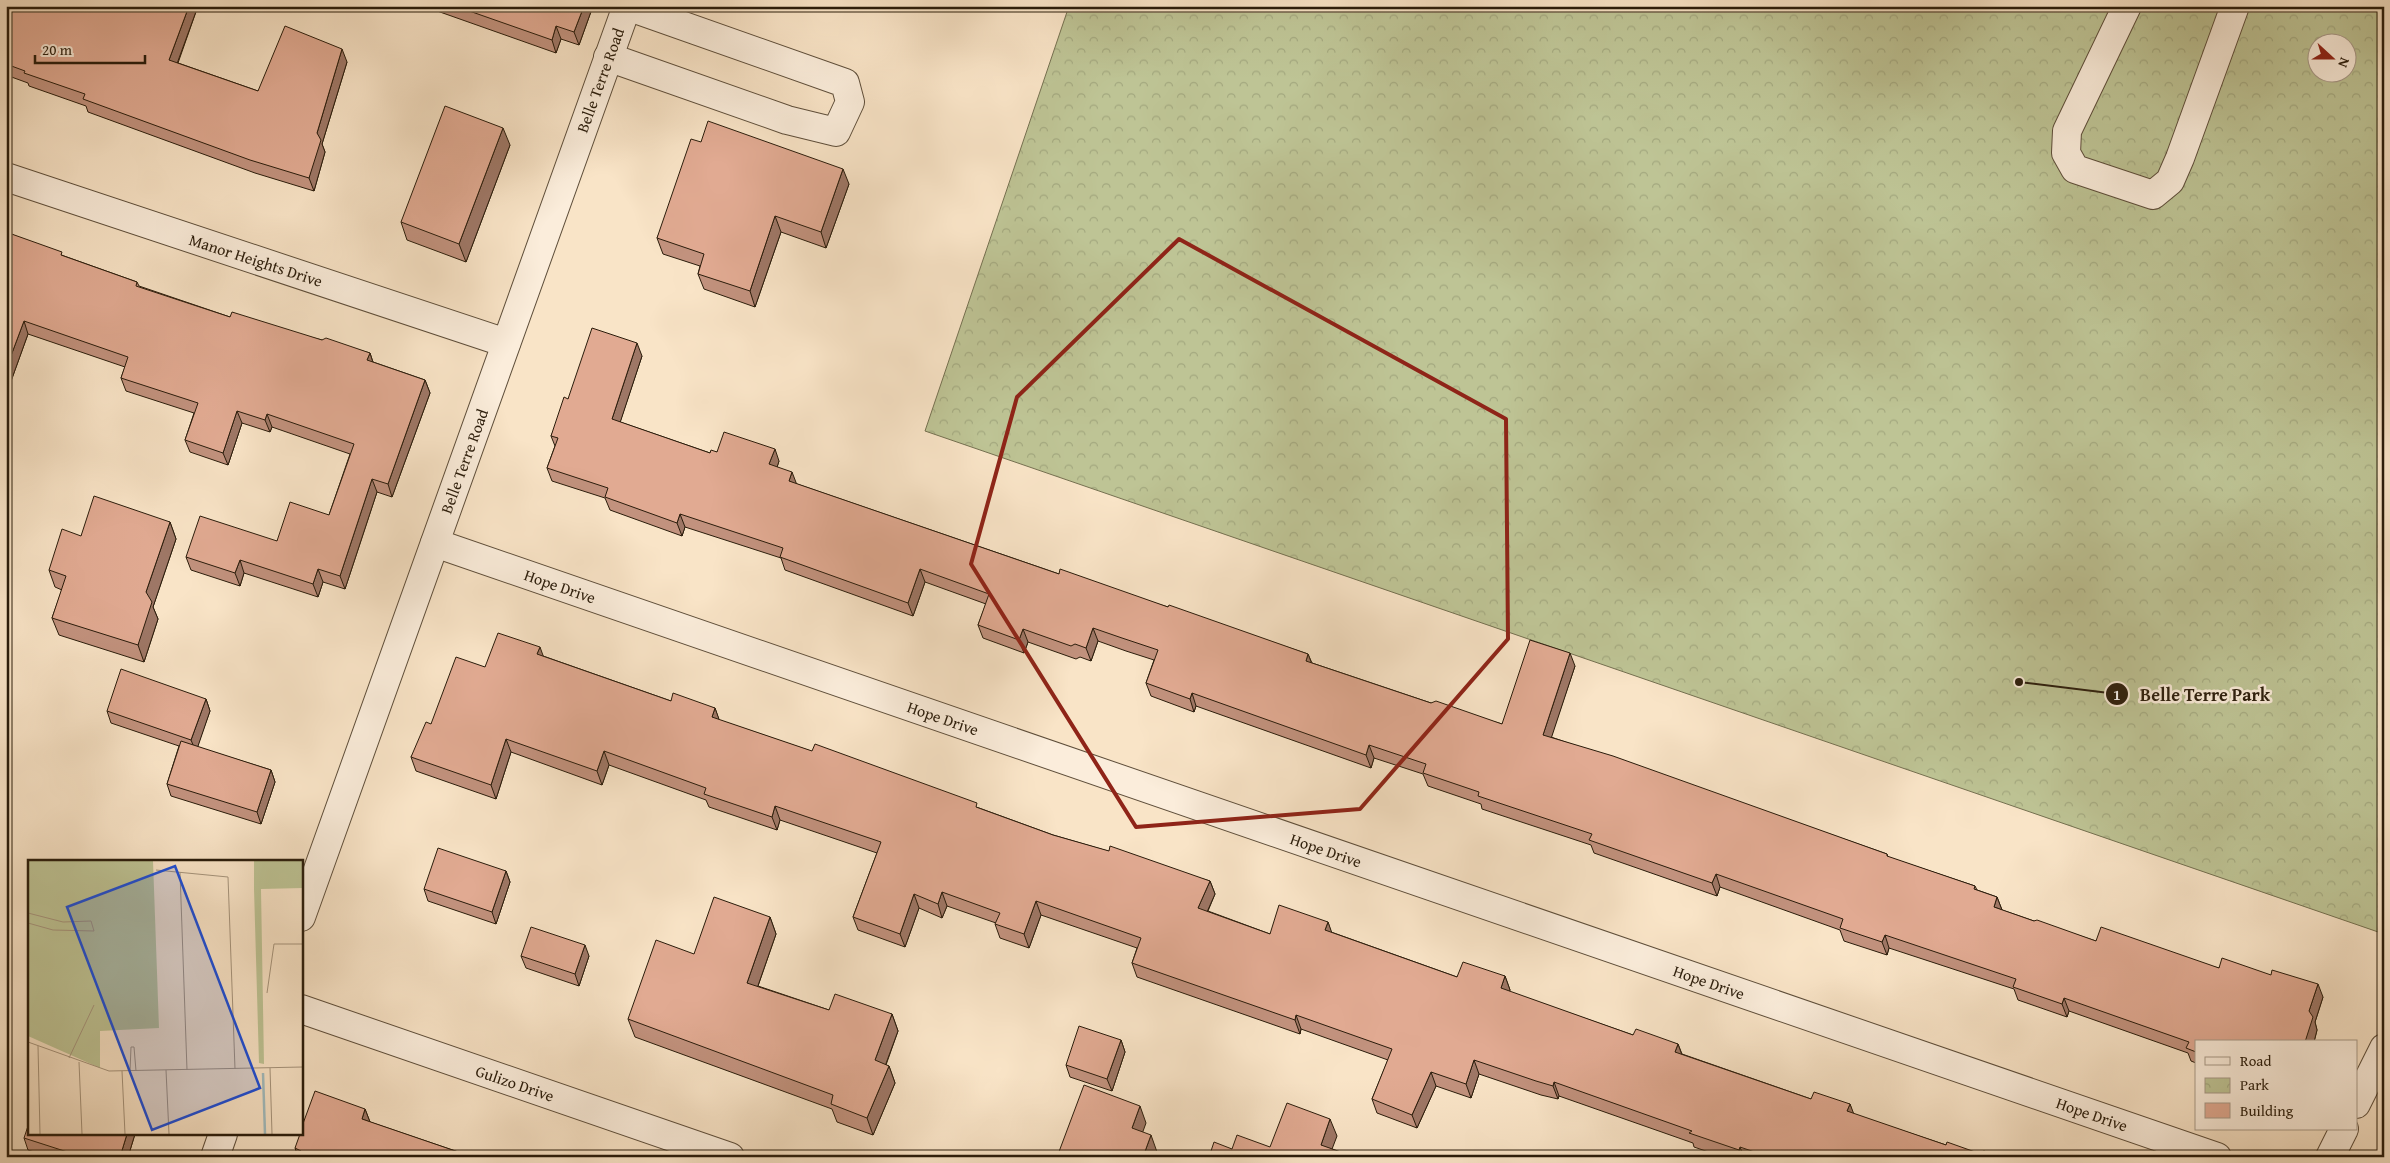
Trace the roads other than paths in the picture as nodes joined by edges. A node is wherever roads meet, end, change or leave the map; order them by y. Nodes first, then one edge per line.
1 (627, 6) edge
2 (2127, 6) edge
3 (2235, 6) edge
4 (608, 57) junction
5 (6, 178) edge
6 (506, 343) junction
7 (435, 543) junction
8 (302, 914) edge
9 (302, 1009) edge
10 (2384, 1048) edge
11 (2358, 1100) edge
12 (2344, 1130) edge
13 (222, 1136) edge
14 (215, 1157) edge
15 (730, 1157) edge
16 (2217, 1157) edge
17 (2330, 1157) edge

1 - 4 street, Belle Terre Road
1 - 4 street
2 - 3 street
4 - 6 street, Belle Terre Road
5 - 6 street, Manor Heights Drive
6 - 7 street, Belle Terre Road
7 - 8 street, Belle Terre Road
7 - 16 street, Hope Drive
9 - 15 street, Gulizo Drive
10 - 11 street
12 - 17 street
13 - 14 street

